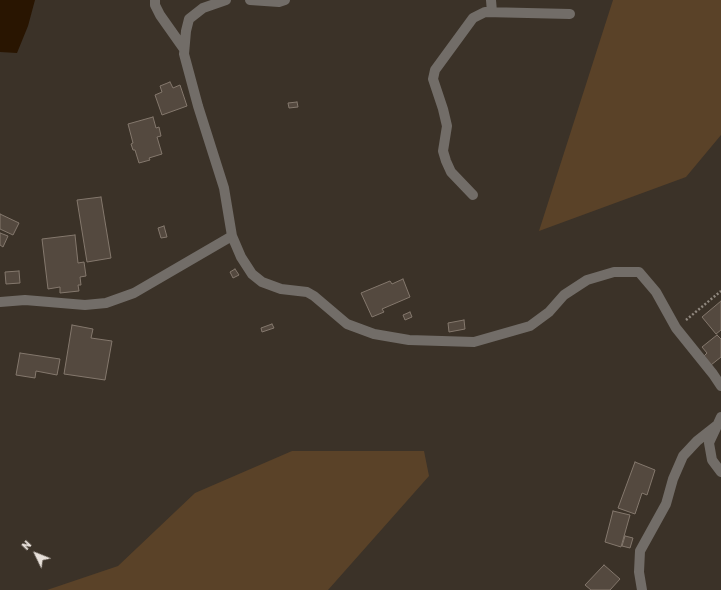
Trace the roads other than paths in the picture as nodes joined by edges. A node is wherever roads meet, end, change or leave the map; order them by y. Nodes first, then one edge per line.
1 (155, 0) edge
2 (226, 0) edge
3 (250, 0) edge
4 (285, 0) edge
5 (491, 0) edge
6 (492, 12) junction
7 (570, 14) dead end
8 (184, 49) junction
9 (473, 196) dead end
10 (232, 236) junction
11 (0, 302) edge
12 (721, 386) edge
13 (721, 417) edge
14 (716, 426) junction
15 (721, 472) edge
16 (642, 590) edge

1 - 8 street
2 - 8 street
3 - 4 street
5 - 6 street
6 - 7 street
6 - 9 street
8 - 10 street
10 - 11 street
10 - 12 street
13 - 14 street
14 - 15 street
14 - 16 street

